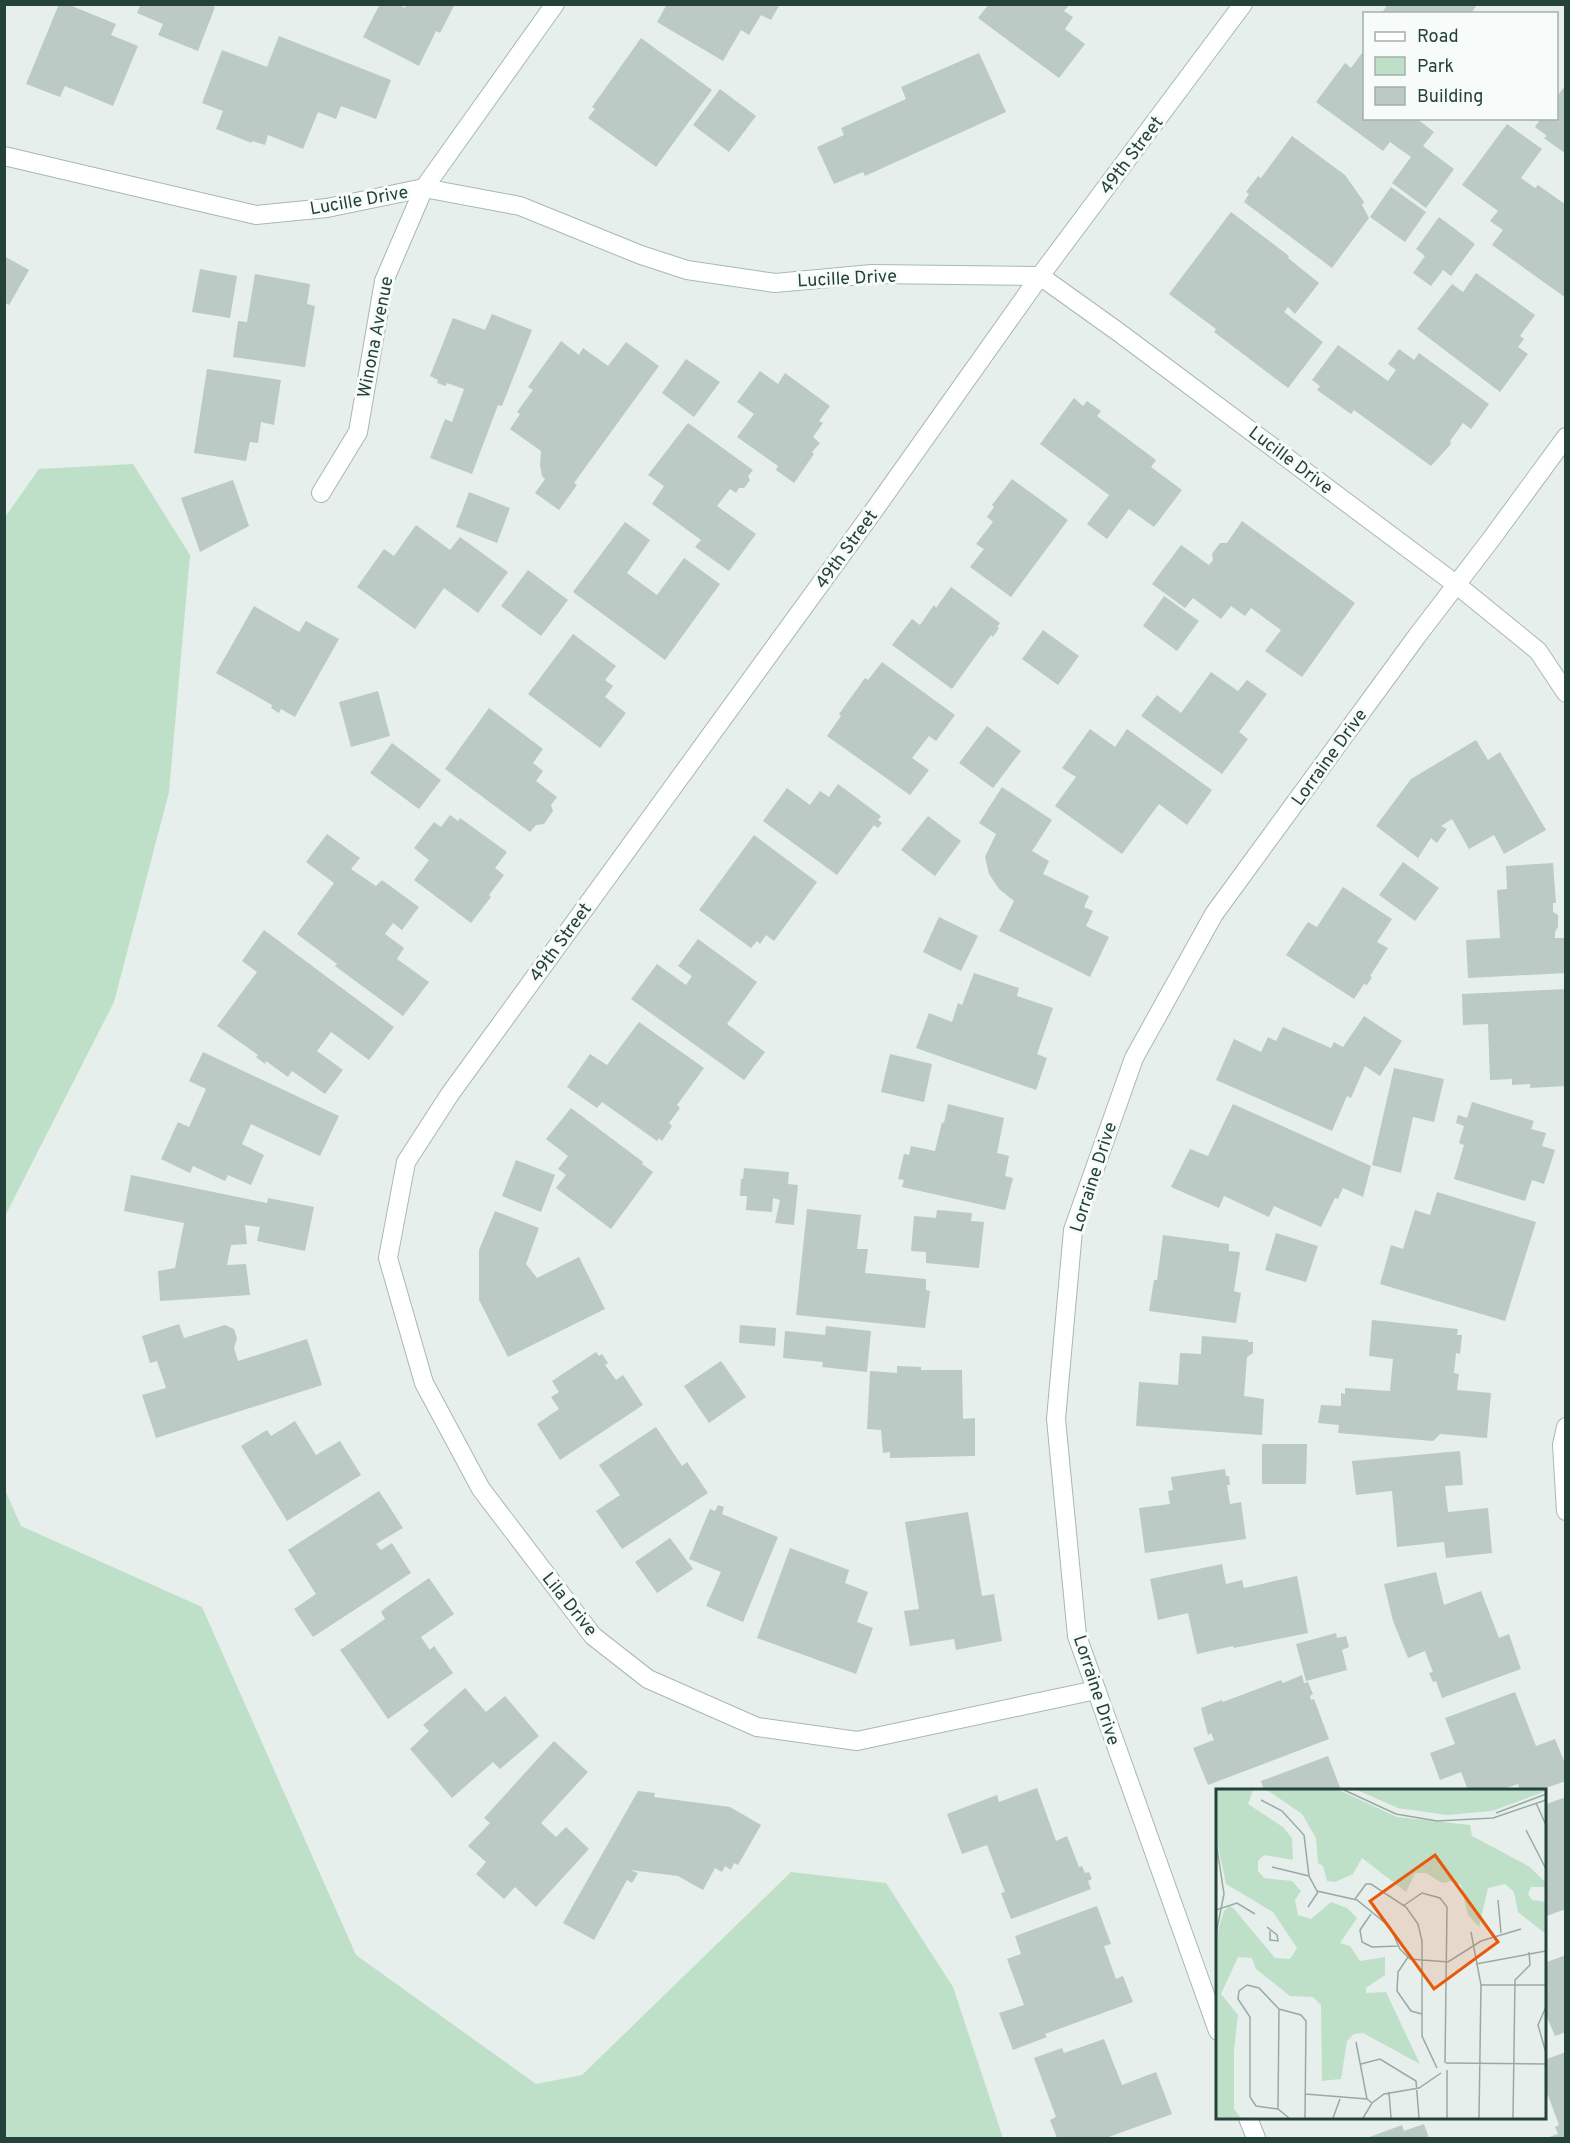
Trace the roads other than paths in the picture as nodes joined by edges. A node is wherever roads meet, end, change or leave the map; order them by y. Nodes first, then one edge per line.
1 (555, 4) edge
2 (1243, 4) edge
3 (4, 156) edge
4 (424, 188) junction
5 (1040, 276) junction
6 (1566, 437) edge
7 (321, 493) dead end
8 (1457, 585) junction
9 (1566, 693) edge
10 (450, 1094) joint
11 (1566, 1427) edge
12 (1566, 1511) edge
13 (1096, 1690) junction
14 (1216, 2025) edge
15 (1248, 2119) edge
16 (1256, 2139) edge

1 - 4 street, Winona Avenue
2 - 5 street, 49th Street
3 - 4 street, Lucille Drive
4 - 5 street, Lucille Drive
4 - 7 street, Winona Avenue
5 - 8 street, Lucille Drive
5 - 10 street, 49th Street
6 - 8 street, Lorraine Drive
8 - 9 street, Lucille Drive
8 - 13 street, Lorraine Drive
10 - 13 street, Lila Drive
11 - 12 street
13 - 14 street, Lorraine Drive
15 - 16 street

